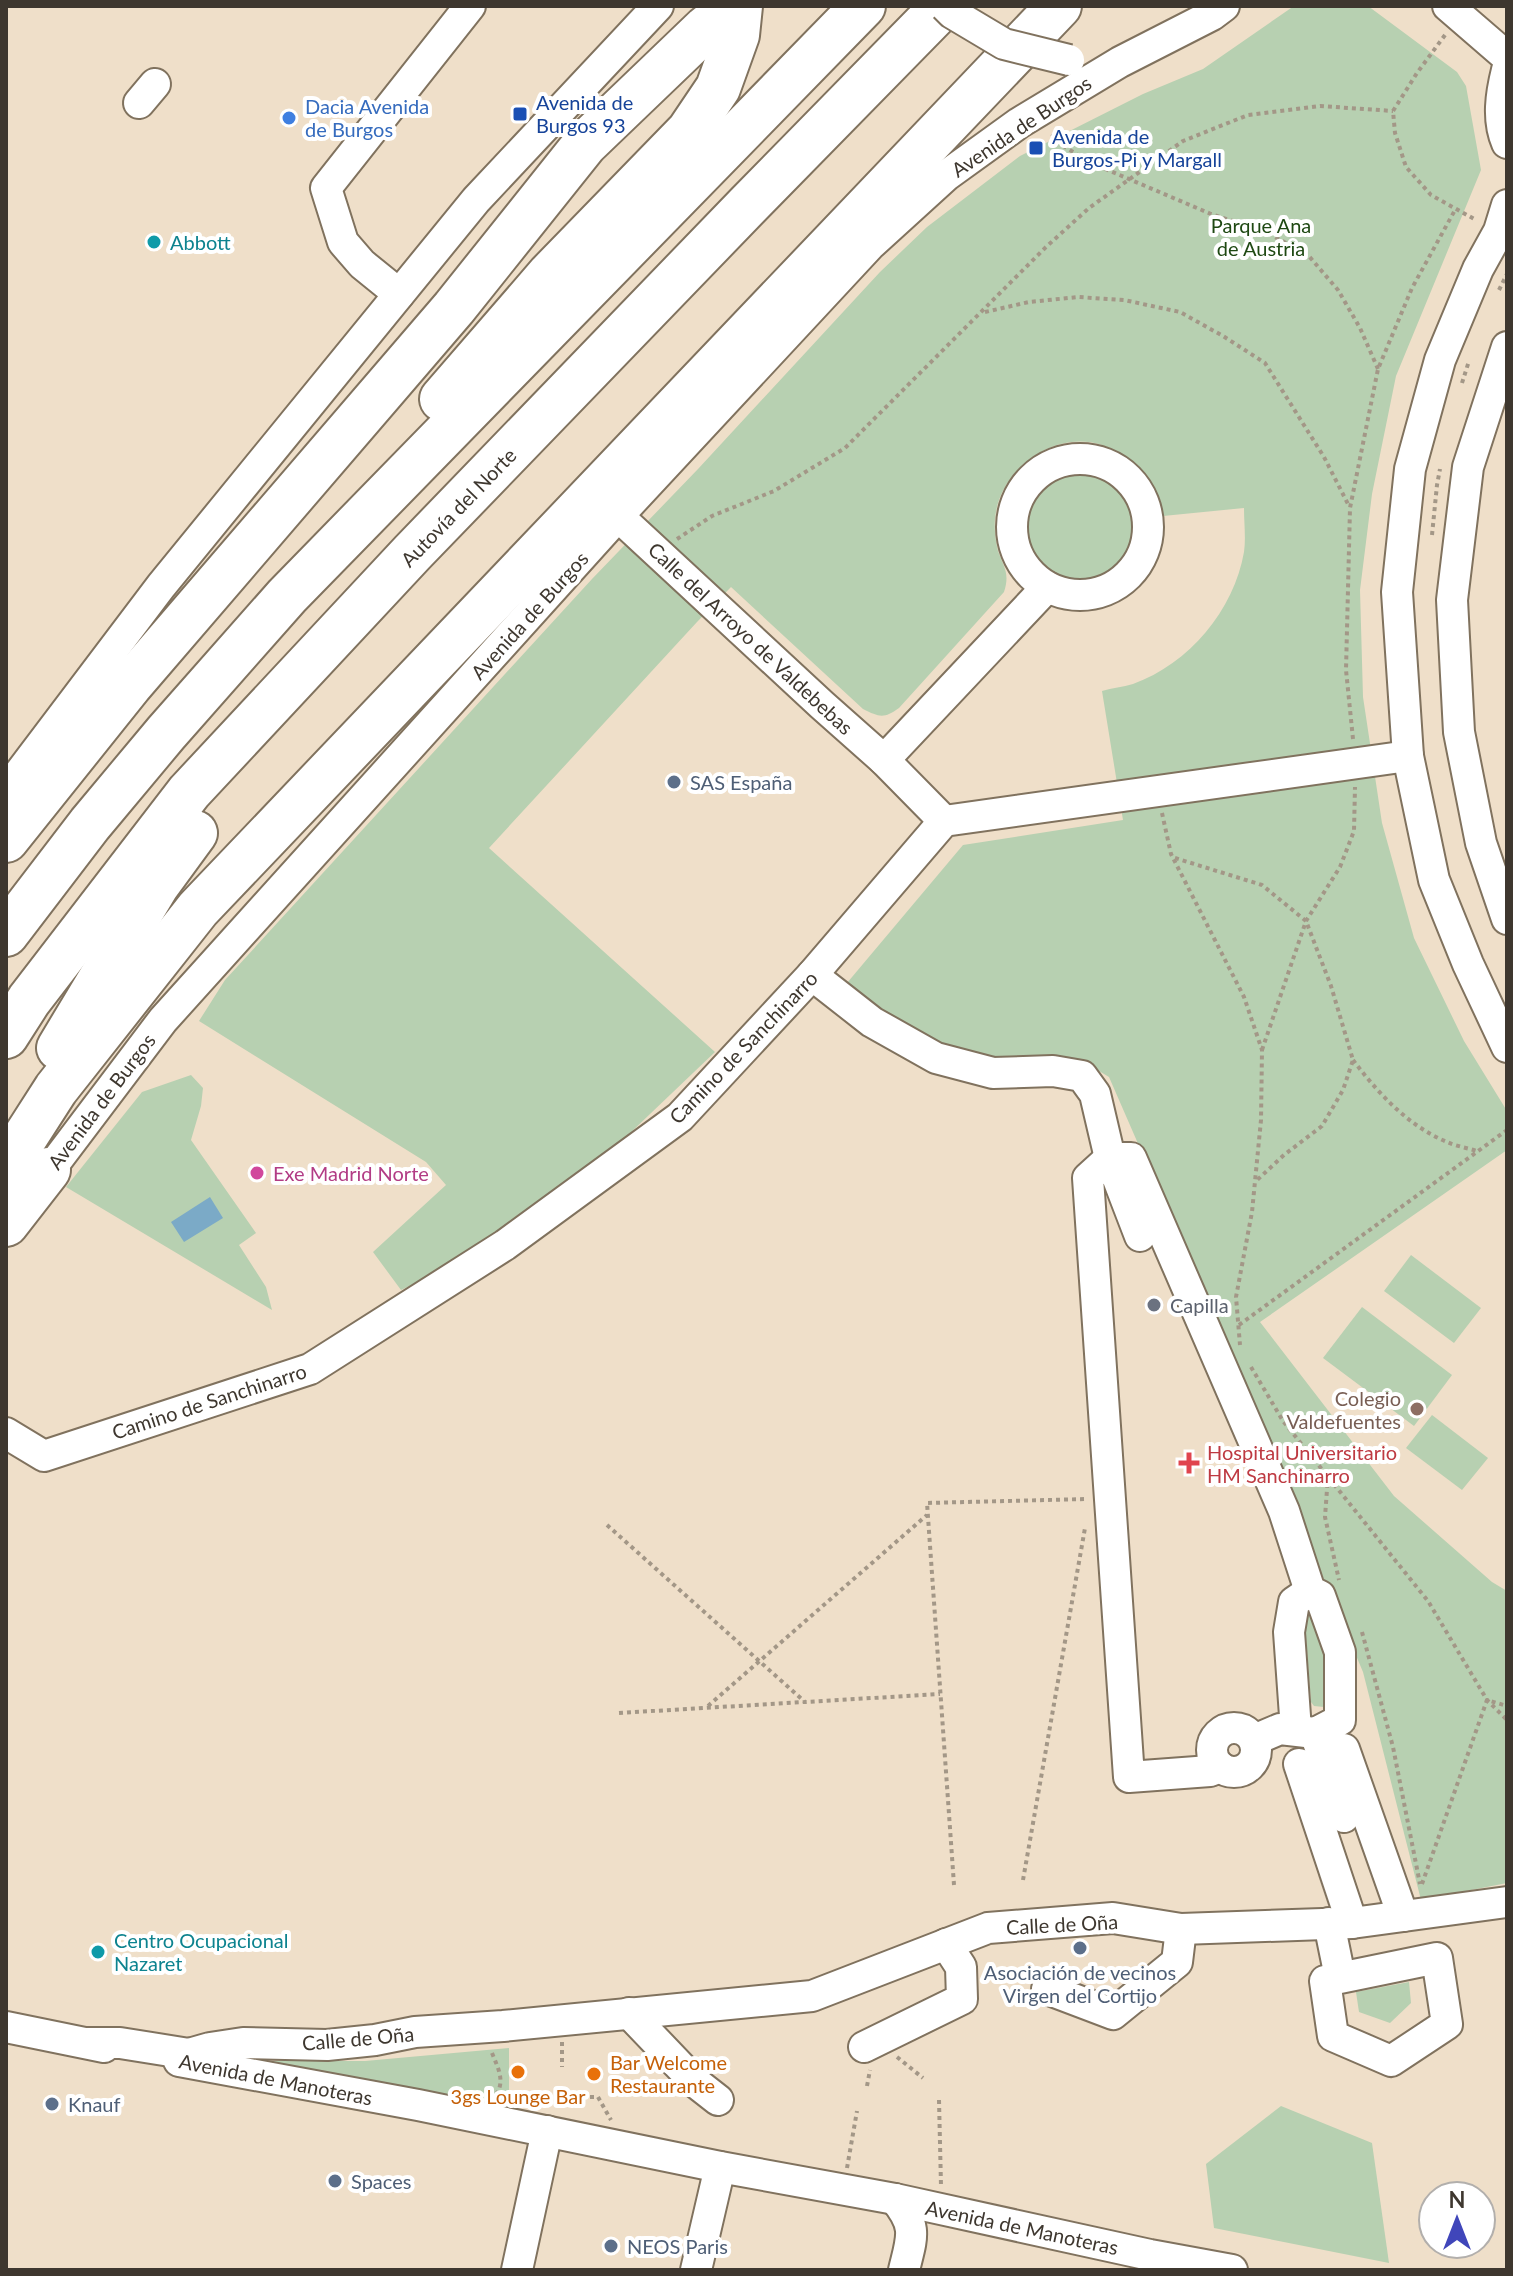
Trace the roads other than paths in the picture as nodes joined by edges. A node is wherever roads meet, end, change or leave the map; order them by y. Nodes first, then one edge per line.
1 (470, 6) edge
2 (658, 6) edge
3 (863, 6) edge
4 (944, 6) edge
5 (1059, 6) edge
6 (1224, 6) edge
7 (1454, 11) edge
8 (737, 16) edge
9 (1507, 57) edge
10 (1120, 62) junction
11 (1507, 70) edge
12 (1507, 143) edge
13 (1503, 218) edge
14 (399, 294) junction
15 (1507, 347) edge
16 (618, 516) junction
17 (412, 553) junction
18 (316, 566) junction
19 (1047, 587) junction
20 (1408, 756) junction
21 (884, 760) junction
22 (6, 791) edge
23 (944, 821) junction
24 (6, 840) edge
25 (1507, 919) edge
26 (6, 934) edge
27 (812, 975) junction
28 (6, 1036) edge
29 (1507, 1047) edge
30 (6, 1136) edge
31 (1110, 1158) junction
32 (27, 1168) edge
33 (6, 1224) edge
34 (6, 1236) edge
35 (1140, 1236) dead end
36 (6, 1433) edge
37 (1310, 1591) junction
38 (1306, 1732) junction
39 (1344, 1749) dead end
40 (1299, 1764) dead end
41 (1346, 1825) junction
42 (1507, 1902) edge
43 (1412, 1915) junction
44 (1340, 1923) junction
45 (1181, 1929) junction
46 (946, 1944) junction
47 (1424, 1960) junction
48 (1340, 1977) junction
49 (1047, 1989) dead end
50 (629, 2013) junction
51 (6, 2024) edge
52 (88, 2043) junction
53 (864, 2047) dead end
54 (210, 2048) junction
55 (274, 2079) junction
56 (718, 2100) dead end
57 (547, 2131) junction
58 (720, 2167) junction
59 (895, 2199) junction
60 (943, 2209) junction
61 (911, 2238) junction
62 (1148, 2262) edge
63 (517, 2270) edge
64 (696, 2270) edge
65 (904, 2270) edge
66 (1232, 2270) edge

1 - 14 street
2 - 14 street
3 - 18 highway
4 - 10 street, Avenida de Burgos, bridge
4 - 17 highway, Autovía del Norte
5 - 32 highway
6 - 10 street, Avenida de Burgos
7 - 9 street
8 - 18 highway
8 - 24 highway
10 - 16 street, Avenida de Burgos
11 - 12 street
13 - 20 street
14 - 22 street
15 - 25 street
16 - 21 street, Calle del Arroyo de Valdebebas
16 - 32 street, Avenida de Burgos
17 - 28 highway, Autovía del Norte
17 - 30 highway
18 - 26 highway
19 - 19 street
19 - 21 street
20 - 23 street
20 - 29 street
21 - 23 street, Calle del Arroyo de Valdebebas
23 - 27 street, Camino de Sanchinarro
27 - 31 street
27 - 36 street, Camino de Sanchinarro
31 - 35 street
31 - 37 street
31 - 38 street
32 - 33 highway
32 - 34 street, Avenida de Burgos
37 - 38 street
37 - 38 street
38 - 41 street
39 - 41 street
40 - 41 street
41 - 43 street
41 - 44 street
42 - 43 street, Calle de Oña
43 - 44 street, Calle de Oña
43 - 47 street
44 - 45 street, Calle de Oña
44 - 48 street
45 - 46 street, Calle de Oña
45 - 49 street
46 - 50 street, Calle de Oña
46 - 53 street
47 - 48 street
47 - 48 street
50 - 54 street, Calle de Oña
50 - 56 street
51 - 52 street, Avenida de Manoteras
51 - 54 street
52 - 54 street, Calle de Oña
52 - 55 street, Avenida de Manoteras
54 - 55 street
55 - 57 street, Avenida de Manoteras
57 - 58 street, Avenida de Manoteras
57 - 63 street
58 - 59 street, Avenida de Manoteras
58 - 64 street
59 - 60 street, Avenida de Manoteras
59 - 61 street, Avenida de Manoteras
60 - 61 street
60 - 62 street, Avenida de Manoteras
61 - 65 street, Avenida de Manoteras
62 - 66 street, Avenida de Manoteras

